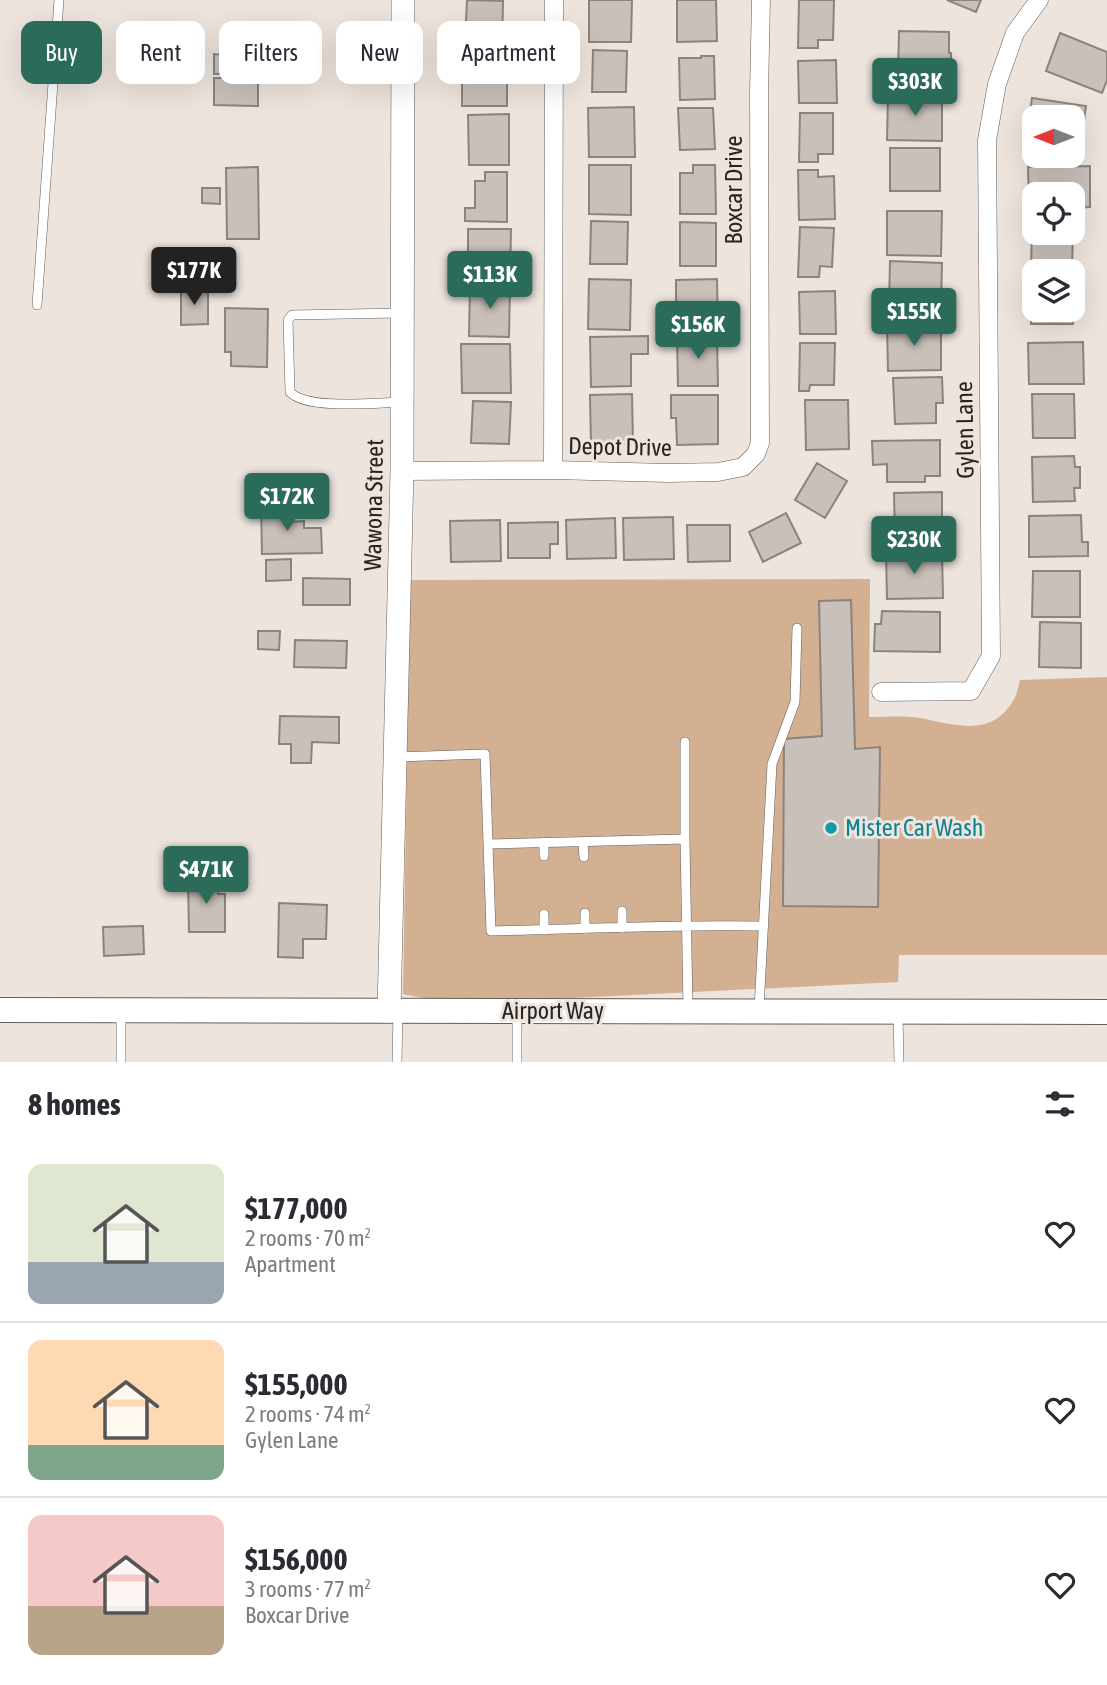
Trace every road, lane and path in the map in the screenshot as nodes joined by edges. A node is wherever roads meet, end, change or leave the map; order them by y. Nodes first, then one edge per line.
1 (59, 0) edge
2 (403, 0) edge
3 (554, 0) edge
4 (761, 0) edge
5 (1039, 0) edge
6 (37, 305) dead end
7 (402, 313) junction
8 (759, 380) joint
9 (402, 402) junction
10 (553, 470) junction
11 (402, 471) junction
12 (797, 628) dead end
13 (881, 692) dead end
14 (685, 742) dead end
15 (395, 758) junction
16 (685, 839) junction
17 (544, 842) junction
18 (583, 842) junction
19 (621, 842) junction
20 (488, 844) junction
21 (622, 855) dead end
22 (544, 856) dead end
23 (583, 857) dead end
24 (622, 911) dead end
25 (585, 913) dead end
26 (544, 914) dead end
27 (686, 925) junction
28 (764, 926) junction
29 (622, 928) junction
30 (585, 929) junction
31 (544, 930) junction
32 (0, 1010) edge
33 (121, 1010) junction
34 (393, 1011) junction
35 (517, 1011) junction
36 (688, 1011) junction
37 (759, 1011) junction
38 (898, 1012) junction
39 (1107, 1012) edge
40 (121, 1062) edge
41 (397, 1062) edge
42 (517, 1062) edge
43 (899, 1062) edge

1 - 6 lane
2 - 7 street, Wawona Street
3 - 10 street
4 - 8 street, Boxcar Drive
5 - 13 street, Gylen Lane
7 - 9 street, Wawona Street
7 - 9 lane
8 - 10 street, Depot Drive
9 - 11 street, Wawona Street
10 - 11 street, Depot Drive
11 - 15 street, Wawona Street
12 - 28 lane
14 - 16 lane
15 - 20 lane
15 - 34 street, Wawona Street
16 - 19 lane
16 - 27 lane
17 - 18 lane
17 - 20 lane
17 - 22 lane
18 - 19 lane
18 - 23 lane
19 - 21 lane
20 - 31 lane
24 - 29 lane
25 - 30 lane
26 - 31 lane
27 - 28 lane
27 - 29 lane
27 - 36 lane
28 - 37 lane
29 - 30 lane
30 - 31 lane
32 - 33 main road, Airport Way
33 - 34 main road, Airport Way
33 - 40 lane
34 - 35 main road, Airport Way
34 - 41 lane
35 - 36 main road, Airport Way
35 - 42 lane
36 - 37 main road, Airport Way
37 - 38 main road, Airport Way
38 - 39 main road, Airport Way
38 - 43 lane

